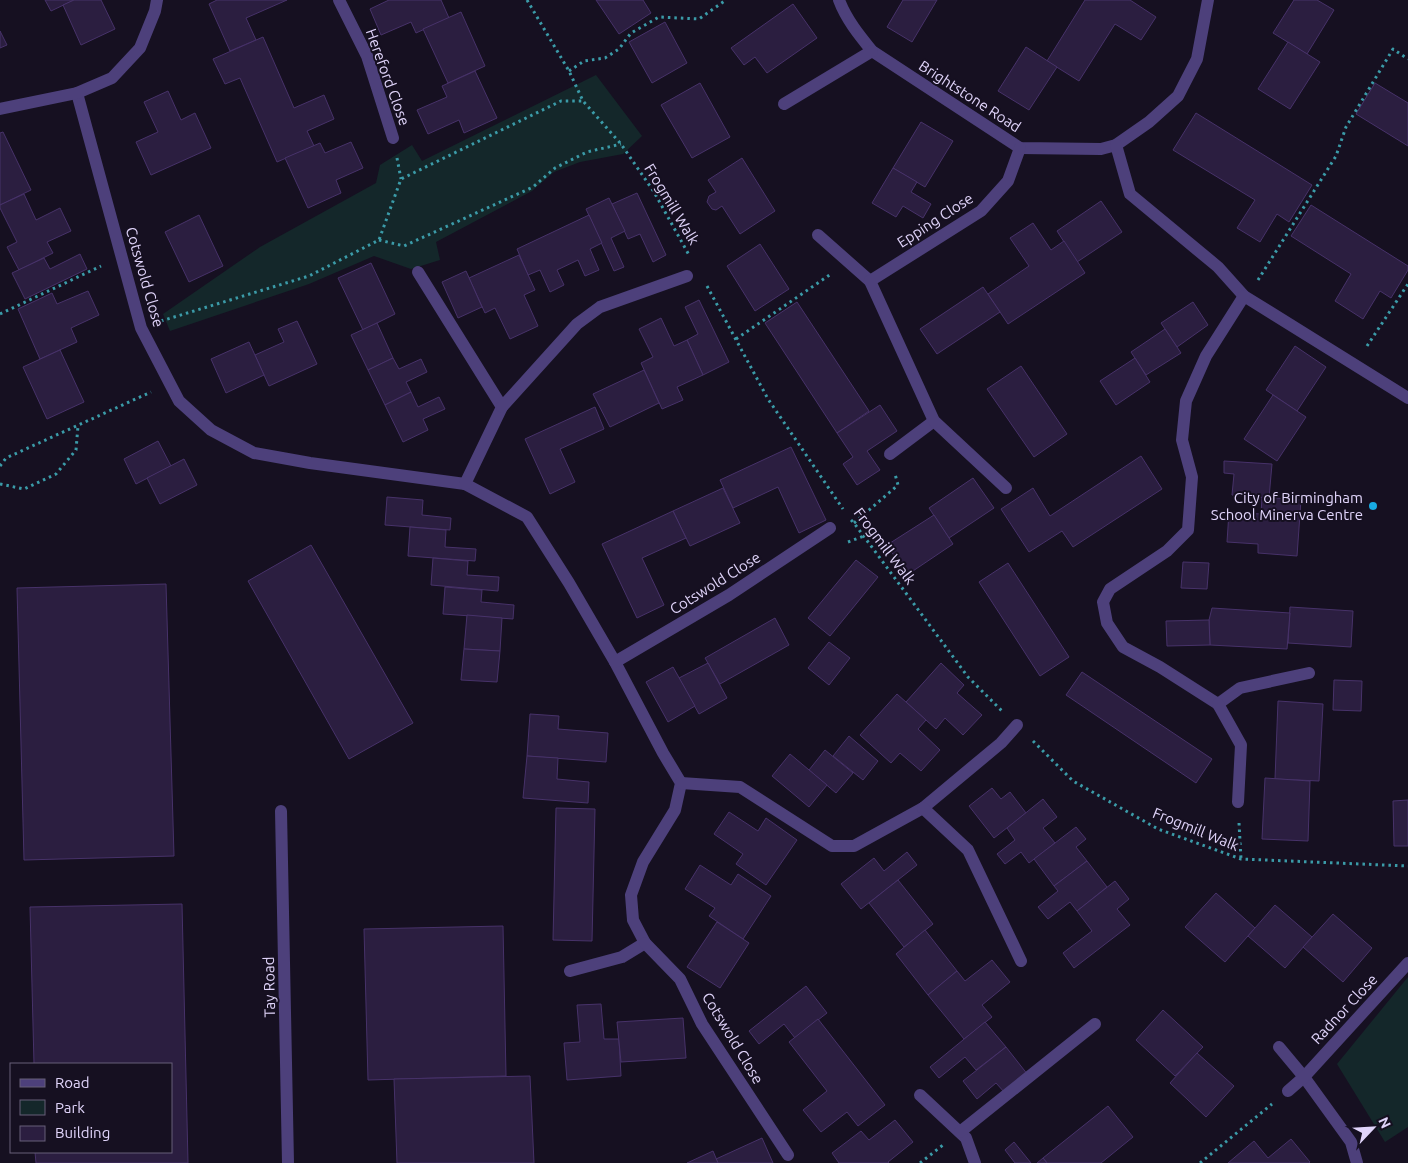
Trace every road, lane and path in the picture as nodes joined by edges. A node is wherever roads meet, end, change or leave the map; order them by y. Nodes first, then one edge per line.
1 (156, 0) edge
2 (340, 0) edge
3 (527, 0) edge
4 (726, 0) edge
5 (839, 0) edge
6 (1208, 0) edge
7 (872, 51) junction
8 (1408, 59) edge
9 (569, 70) junction
10 (77, 93) junction
11 (583, 101) junction
12 (784, 104) dead end
13 (0, 109) edge
14 (393, 138) dead end
15 (621, 144) junction
16 (1116, 145) junction
17 (1020, 148) junction
18 (818, 235) dead end
19 (380, 240) junction
20 (122, 256) junction
21 (693, 261) dead end
22 (848, 263) junction
23 (418, 272) dead end
24 (687, 276) dead end
25 (702, 278) dead end
26 (870, 282) junction
27 (1408, 284) edge
28 (1244, 296) junction
29 (0, 314) edge
30 (141, 328) junction
31 (736, 339) junction
32 (1354, 366) junction
33 (170, 383) junction
34 (1387, 386) junction
35 (1408, 387) edge
36 (1408, 398) edge
37 (502, 407) junction
38 (934, 421) junction
39 (78, 426) junction
40 (890, 454) joint
41 (0, 466) edge
42 (0, 484) edge
43 (465, 484) junction
44 (1006, 488) dead end
45 (844, 511) dead end
46 (850, 519) dead end
47 (854, 523) junction
48 (830, 528) dead end
49 (614, 662) junction
50 (1309, 673) dead end
51 (1218, 704) junction
52 (1017, 725) junction
53 (681, 783) junction
54 (1238, 802) joint
55 (923, 808) junction
56 (281, 811) dead end
57 (1240, 859) junction
58 (1408, 866) edge
59 (645, 943) junction
60 (1021, 961) dead end
61 (1408, 964) edge
62 (570, 970) dead end
63 (1095, 1024) dead end
64 (1278, 1047) dead end
65 (1304, 1077) junction
66 (1288, 1091) joint
67 (920, 1096) dead end
68 (960, 1132) junction
69 (788, 1155) dead end
70 (288, 1163) edge
71 (920, 1163) edge
72 (975, 1163) edge
73 (1200, 1163) edge
74 (1357, 1163) edge

1 - 10 street
2 - 14 street, Hereford Close
3 - 9 path, Frogmill Walk
4 - 9 path
5 - 7 street, Brightstone Road
6 - 16 street, Brightstone Road
7 - 12 street
7 - 17 street, Brightstone Road
8 - 28 path
9 - 11 path, Frogmill Walk
10 - 13 street
10 - 20 street, Cotswold Close
11 - 15 path, Frogmill Walk
11 - 19 path
15 - 19 path
15 - 21 path, Frogmill Walk
16 - 17 street, Brightstone Road
16 - 28 street
17 - 26 street, Epping Close
18 - 22 street
19 - 30 path
20 - 29 path
20 - 30 street, Cotswold Close
22 - 26 street
22 - 31 path
23 - 37 street
24 - 37 street
25 - 31 path, Frogmill Walk
26 - 38 street
27 - 32 path
28 - 32 street
28 - 51 street
30 - 33 street, Cotswold Close
31 - 45 path, Frogmill Walk
32 - 34 street
33 - 39 path
33 - 43 street, Cotswold Close
34 - 35 street
34 - 36 street
37 - 43 street
38 - 40 street
38 - 44 street
39 - 41 path
39 - 42 path
40 - 47 path
43 - 49 street, Cotswold Close
46 - 47 path, Frogmill Walk
47 - 52 path, Frogmill Walk
48 - 49 street, Cotswold Close
49 - 53 street, Cotswold Close
50 - 51 street
51 - 54 street
52 - 55 street
52 - 57 path, Frogmill Walk
53 - 55 street
53 - 59 street, Cotswold Close
54 - 57 path
55 - 60 street
56 - 70 street, Tay Road
57 - 58 path, Frogmill Walk
59 - 62 street
59 - 69 street, Cotswold Close
61 - 65 street, Radnor Close
63 - 68 street
64 - 65 street
65 - 66 street, Radnor Close
65 - 74 street
66 - 73 path
67 - 68 street
68 - 71 path
68 - 72 street

